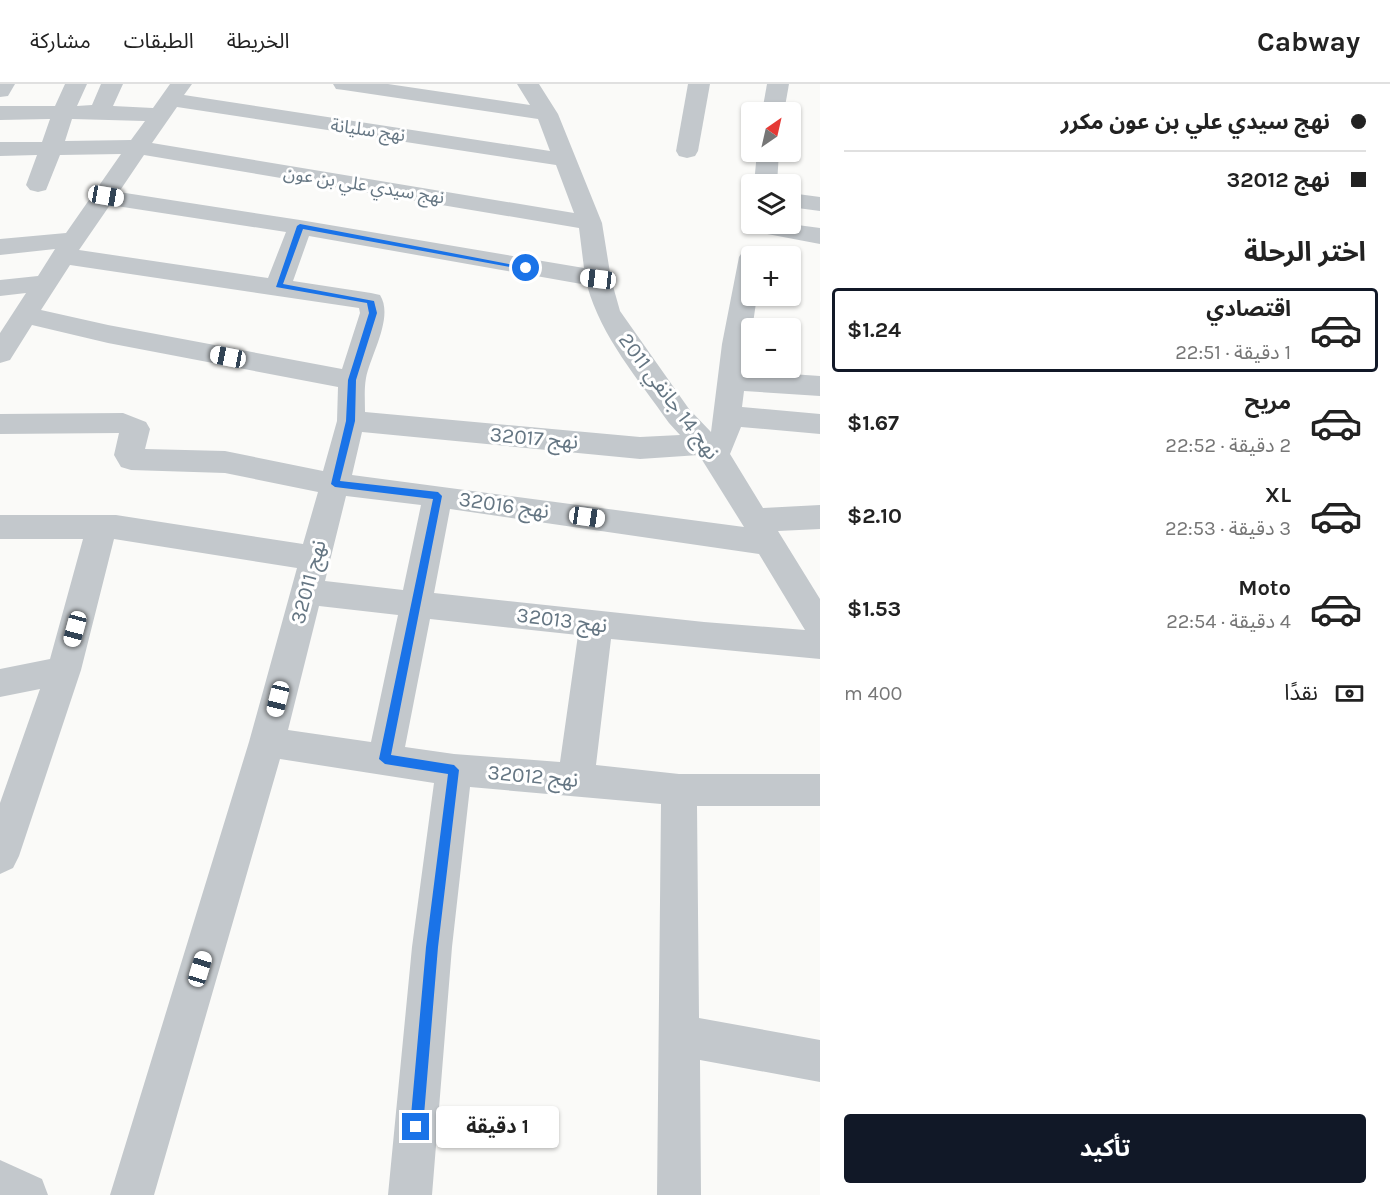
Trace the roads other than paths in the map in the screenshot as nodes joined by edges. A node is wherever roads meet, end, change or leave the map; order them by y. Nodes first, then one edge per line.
1 (4, 84) edge
2 (76, 84) edge
3 (112, 84) edge
4 (347, 84) edge
5 (528, 84) edge
6 (699, 84) edge
7 (778, 84) edge
8 (0, 91) edge
9 (170, 99) edge
10 (775, 102) edge
11 (99, 112) junction
12 (0, 113) edge
13 (63, 113) junction
14 (547, 114) junction
15 (138, 147) junction
16 (50, 148) junction
17 (0, 149) edge
18 (687, 151) dead end
19 (566, 160) junction
20 (38, 184) dead end
21 (106, 196) junction
22 (801, 201) edge
23 (820, 204) edge
24 (427, 222) junction
25 (590, 223) junction
26 (300, 226) junction
27 (801, 233) edge
28 (820, 236) edge
29 (0, 247) edge
30 (69, 248) junction
31 (598, 279) junction
32 (46, 283) junction
33 (278, 286) junction
34 (0, 288) edge
35 (741, 306) edge
36 (25, 315) junction
37 (4, 344) edge
38 (352, 380) junction
39 (730, 380) junction
40 (820, 386) edge
41 (727, 416) junction
42 (357, 422) junction
43 (0, 424) edge
44 (820, 424) edge
45 (710, 449) junction
46 (335, 484) junction
47 (438, 496) junction
48 (820, 517) edge
49 (102, 526) junction
50 (0, 527) edge
51 (756, 534) junction
52 (314, 558) junction
53 (305, 592) junction
54 (414, 603) junction
55 (596, 624) junction
56 (820, 627) edge
57 (820, 645) edge
58 (64, 670) junction
59 (0, 682) edge
60 (267, 742) junction
61 (385, 759) junction
62 (454, 770) junction
63 (576, 779) junction
64 (679, 790) junction
65 (820, 790) edge
66 (0, 856) edge
67 (679, 1035) junction
68 (820, 1061) edge
69 (0, 1182) edge
70 (26, 1195) edge
71 (132, 1195) edge
72 (410, 1195) edge
73 (679, 1195) edge

1 - 8 street
2 - 13 street
3 - 11 street
4 - 14 street
5 - 14 street, نهج 14 جانفي 2011
6 - 18 street
7 - 10 street
9 - 11 street, نهج سليانة
9 - 15 street
9 - 19 street, نهج سليانة
11 - 13 street, نهج سليانة
12 - 13 street, نهج سليانة
13 - 16 street
14 - 19 street, نهج 14 جانفي 2011
15 - 16 street, نهج سيدي علي بن عون
15 - 21 street
15 - 24 street, نهج سيدي علي بن عون
16 - 17 street, نهج سيدي علي بن عون
16 - 20 street
19 - 25 street, نهج 14 جانفي 2011
21 - 26 street
21 - 30 street
22 - 23 street
24 - 25 street, نهج سيدي علي بن عون
24 - 26 street
24 - 31 street
25 - 31 street, نهج 14 جانفي 2011
26 - 33 street
27 - 28 street
29 - 30 street
30 - 32 street
30 - 33 street
31 - 45 street, نهج 14 جانفي 2011
32 - 34 street
32 - 36 street
33 - 38 street, نهج 32011
35 - 39 street
36 - 37 street
36 - 38 street
38 - 42 street, نهج 32011
39 - 40 street
39 - 41 street
41 - 44 street
41 - 45 street
42 - 45 street, نهج 32017
42 - 46 street, نهج 32011
43 - 46 street, نهج 32016
45 - 51 street, نهج 14 جانفي 2011
46 - 47 street, نهج 32016
46 - 52 street, نهج 32011
47 - 51 street, نهج 32016
47 - 54 street
48 - 51 street, نهج 32016
49 - 50 street
49 - 52 street
49 - 58 street
51 - 56 street, نهج 14 جانفي 2011
52 - 53 street, نهج 32011
53 - 54 street, نهج 32013
53 - 60 street, نهج 32011
54 - 55 street, نهج 32013
54 - 61 street
55 - 57 street, نهج 32013
55 - 63 street
58 - 59 street
58 - 66 street
60 - 61 street, نهج 32012
60 - 71 street, نهج 32011
61 - 62 street, نهج 32012
62 - 63 street, نهج 32012
62 - 72 street
63 - 64 street, نهج 32012
64 - 65 street, نهج 32012
64 - 67 street
67 - 68 street
67 - 73 street
69 - 70 street

